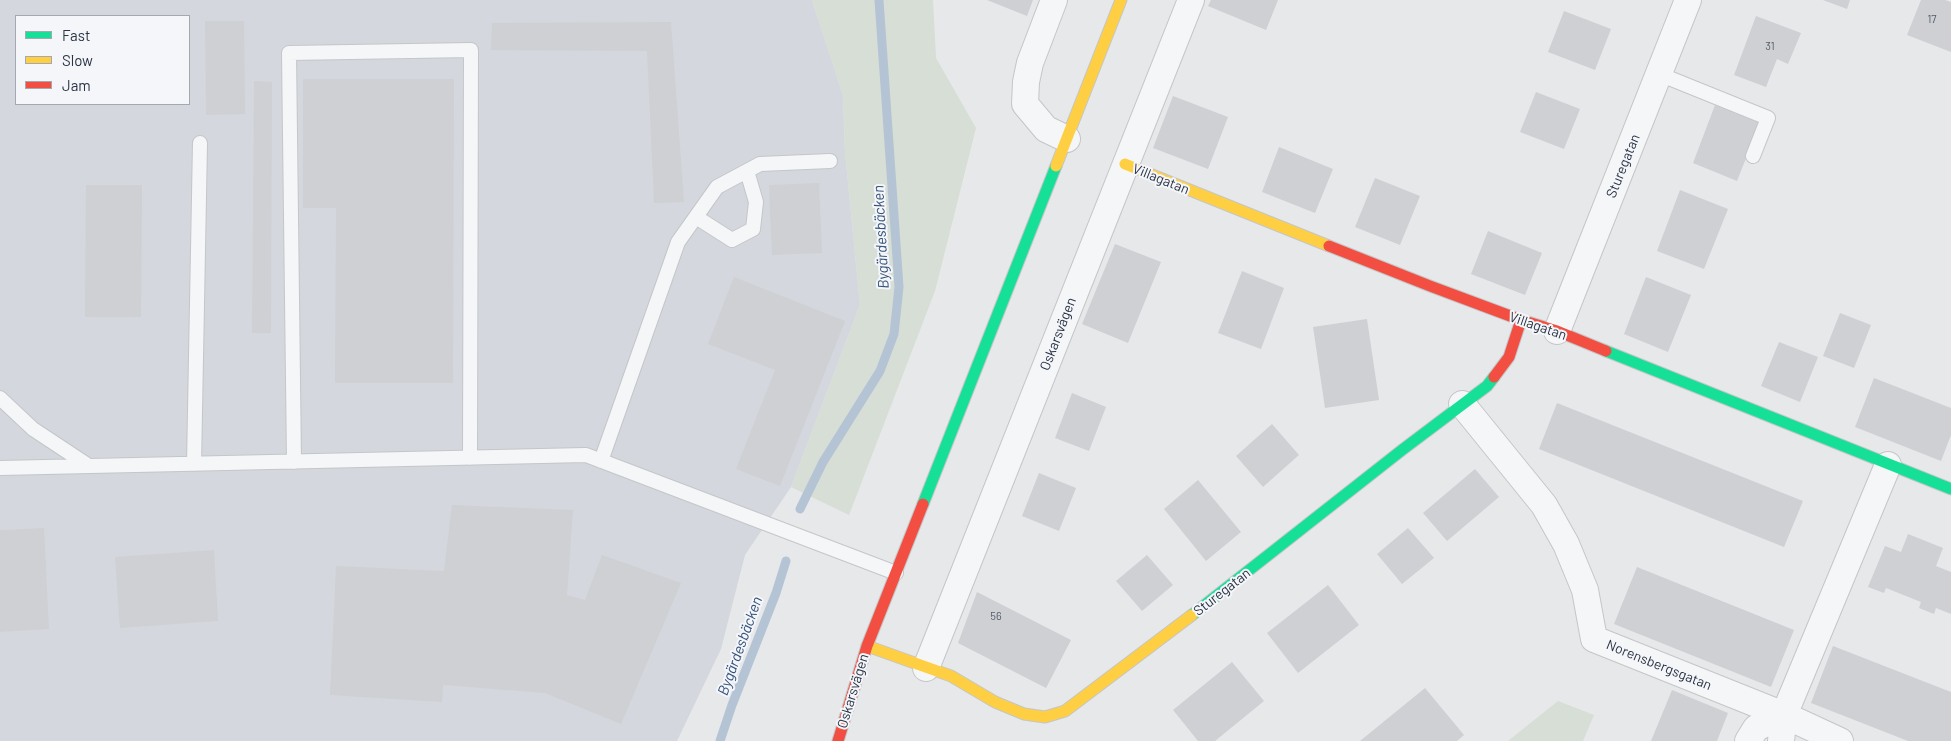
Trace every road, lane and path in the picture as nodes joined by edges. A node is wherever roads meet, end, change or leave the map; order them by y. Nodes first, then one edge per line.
1 (1054, 0) edge
2 (1121, 0) edge
3 (1191, 0) edge
4 (1688, 0) edge
5 (1659, 74) junction
6 (1067, 139) junction
7 (200, 143) dead end
8 (1753, 156) dead end
9 (830, 161) dead end
10 (1125, 164) junction
11 (747, 171) junction
12 (696, 217) junction
13 (1521, 320) junction
14 (1557, 332) junction
15 (0, 398) edge
16 (1462, 404) junction
17 (470, 458) junction
18 (601, 461) junction
19 (294, 462) junction
20 (194, 464) junction
21 (1888, 465) junction
22 (89, 466) junction
23 (0, 468) edge
24 (1951, 490) edge
25 (896, 573) junction
26 (867, 646) junction
27 (926, 668) junction
28 (1784, 715) junction
29 (838, 741) edge
30 (1748, 741) edge
31 (1781, 741) edge
32 (1840, 741) edge

1 - 6 street
2 - 6 street, Oskarsvägen
3 - 10 street, Oskarsvägen
4 - 5 street, Sturegatan
5 - 8 lane
5 - 14 street, Sturegatan
6 - 25 street, Oskarsvägen
7 - 20 lane
9 - 11 lane
10 - 13 street, Villagatan
10 - 27 street, Oskarsvägen
11 - 12 lane
11 - 12 lane
12 - 18 lane
13 - 14 street, Villagatan
13 - 16 street, Sturegatan
14 - 21 street, Villagatan
15 - 22 lane
16 - 27 street, Sturegatan
16 - 28 street, Norensbergsgatan
17 - 18 lane
17 - 19 lane
17 - 19 lane
18 - 25 lane
19 - 20 lane
20 - 22 lane
21 - 24 street, Villagatan
21 - 28 street
22 - 23 lane
25 - 26 street, Oskarsvägen
26 - 27 street, Sturegatan
26 - 29 street, Oskarsvägen
28 - 30 street
28 - 31 street
28 - 32 street, Norensbergsgatan

